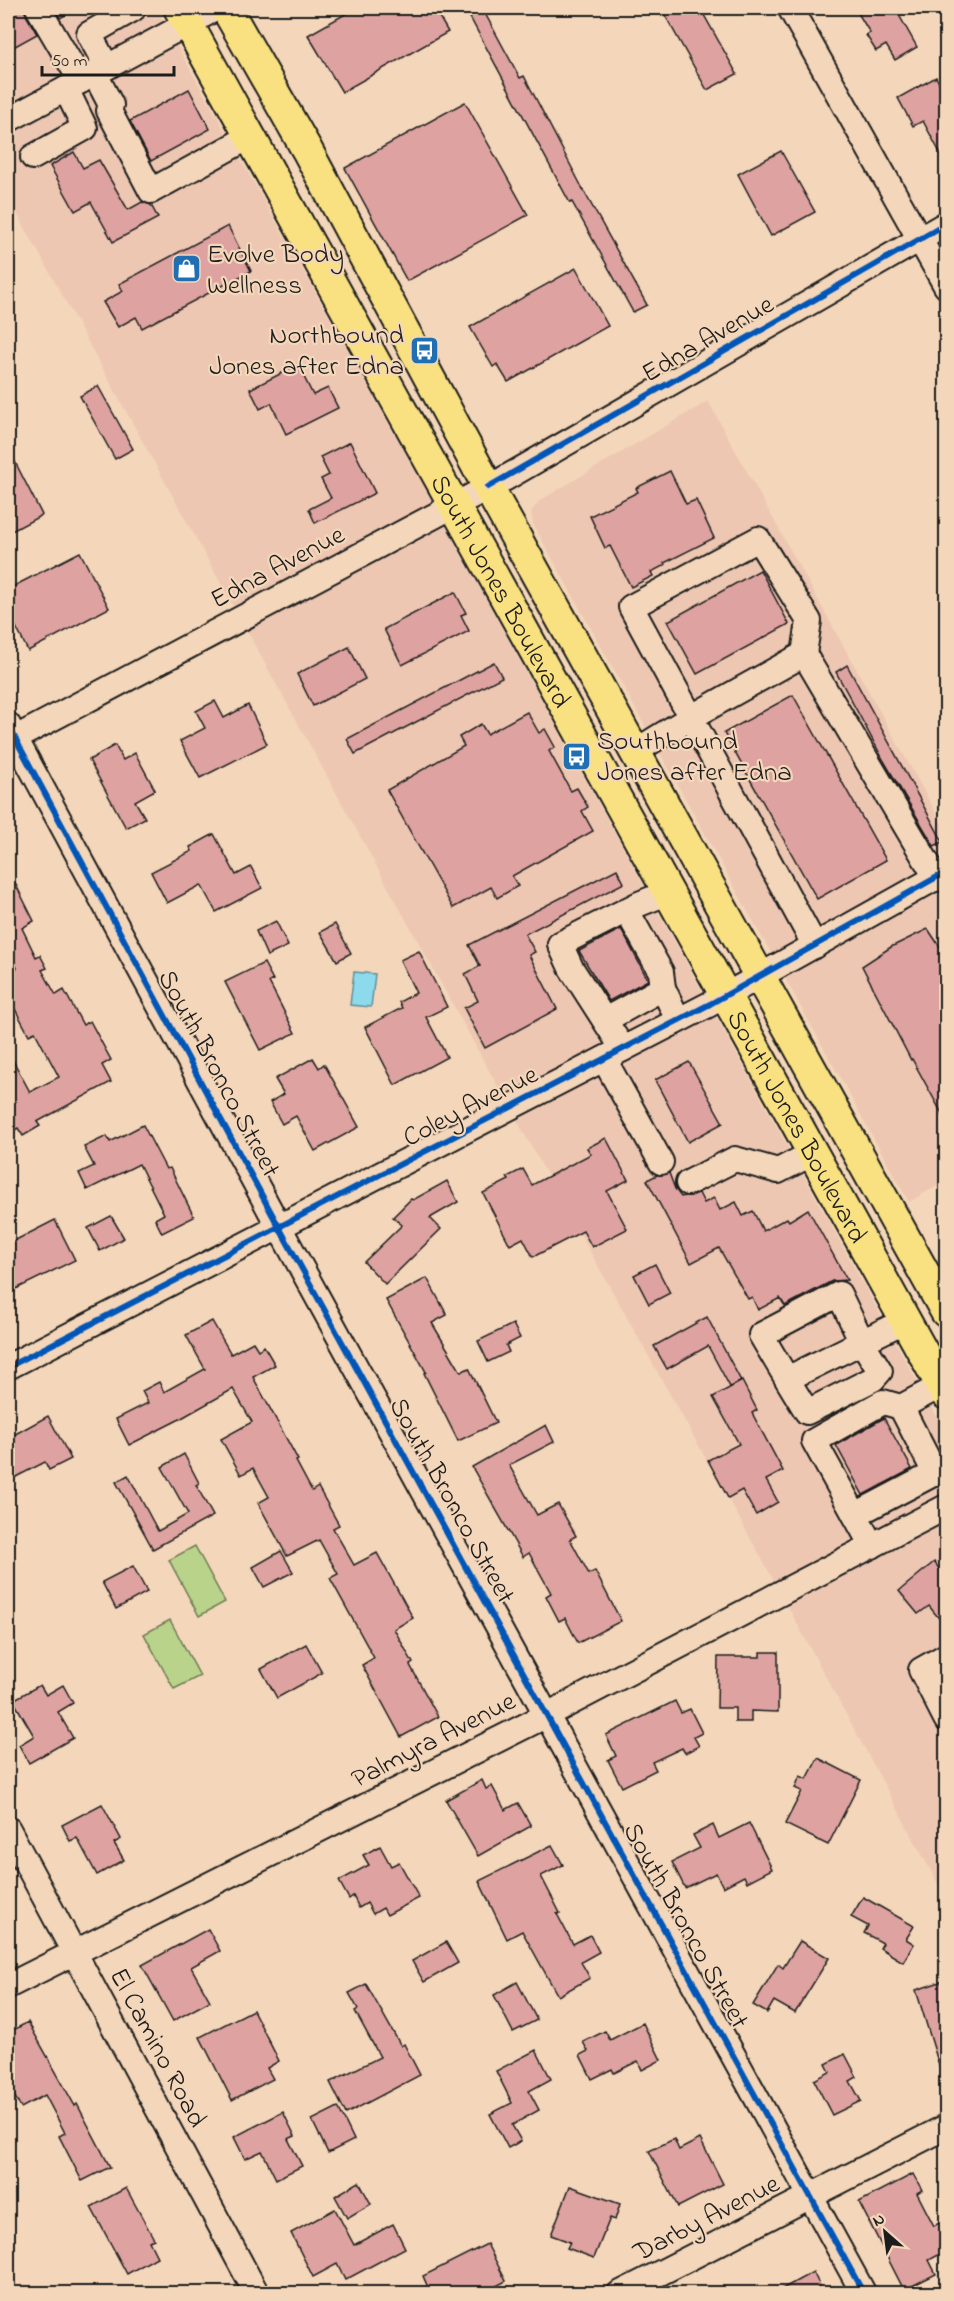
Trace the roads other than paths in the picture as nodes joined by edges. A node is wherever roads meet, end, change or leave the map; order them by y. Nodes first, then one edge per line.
1 (38, 8) edge
2 (132, 8) edge
3 (217, 8) edge
4 (226, 8) edge
5 (790, 8) edge
6 (183, 15) edge
7 (87, 78) junction
8 (8, 120) edge
9 (251, 136) junction
10 (33, 157) dead end
11 (946, 224) edge
12 (921, 239) junction
13 (946, 286) edge
14 (488, 487) junction
15 (455, 505) junction
16 (804, 654) junction
17 (691, 719) junction
18 (10, 735) edge
19 (635, 752) junction
20 (942, 875) edge
21 (669, 892) junction
22 (627, 910) junction
23 (815, 946) junction
24 (760, 977) junction
25 (663, 988) junction
26 (726, 995) junction
27 (605, 1020) junction
28 (678, 1020) junction
29 (613, 1054) junction
30 (813, 1153) junction
31 (661, 1161) dead end
32 (688, 1183) dead end
33 (279, 1227) junction
34 (946, 1312) edge
35 (906, 1320) junction
36 (862, 1342) junction
37 (8, 1367) edge
38 (787, 1379) junction
39 (944, 1389) edge
40 (901, 1407) junction
41 (946, 1507) edge
42 (855, 1515) junction
43 (872, 1546) junction
44 (946, 1656) edge
45 (547, 1715) junction
46 (946, 1719) edge
47 (8, 1829) edge
48 (74, 1952) junction
49 (8, 1986) edge
50 (946, 2127) edge
51 (812, 2197) junction
52 (257, 2294) edge
53 (619, 2294) edge
54 (864, 2294) edge

1 - 7 street
2 - 7 street
3 - 6 street
4 - 14 main road, South Jones Boulevard
5 - 12 street
6 - 7 street
6 - 9 main road, South Jones Boulevard
7 - 8 street
7 - 9 street
7 - 10 street
9 - 15 main road, South Jones Boulevard
11 - 12 street, Edna Avenue
12 - 13 street
12 - 14 street, Edna Avenue
14 - 15 street, Edna Avenue
14 - 19 main road, South Jones Boulevard
15 - 18 street, Edna Avenue
15 - 21 main road, South Jones Boulevard
16 - 17 street
16 - 17 street
16 - 20 street
17 - 19 street
17 - 23 street
18 - 33 street, South Bronco Street
19 - 24 main road, South Jones Boulevard
20 - 23 street, Coley Avenue
21 - 22 street
21 - 26 main road, South Jones Boulevard
22 - 25 street
22 - 27 street
23 - 24 street, Coley Avenue
24 - 26 street, Coley Avenue
24 - 34 main road, South Jones Boulevard
25 - 27 street
25 - 28 street
26 - 28 street, Coley Avenue
26 - 30 main road, South Jones Boulevard
27 - 29 street
28 - 29 street, Coley Avenue
29 - 31 street
29 - 33 street, Coley Avenue
30 - 32 street
30 - 35 main road, South Jones Boulevard
33 - 37 street, Coley Avenue
33 - 45 street, South Bronco Street
35 - 36 street
35 - 39 main road, South Jones Boulevard
36 - 38 street
36 - 38 street
36 - 38 street
39 - 40 street
40 - 42 street
40 - 42 street
41 - 43 street, Palmyra Avenue
42 - 43 street
43 - 45 street, Palmyra Avenue
44 - 46 street
45 - 48 street, Palmyra Avenue
45 - 51 street, South Bronco Street
47 - 48 street, El Camino Road
48 - 49 street, Palmyra Avenue
48 - 52 street, El Camino Road
50 - 51 street, Darby Avenue
51 - 53 street, Darby Avenue
51 - 54 street, South Bronco Street

